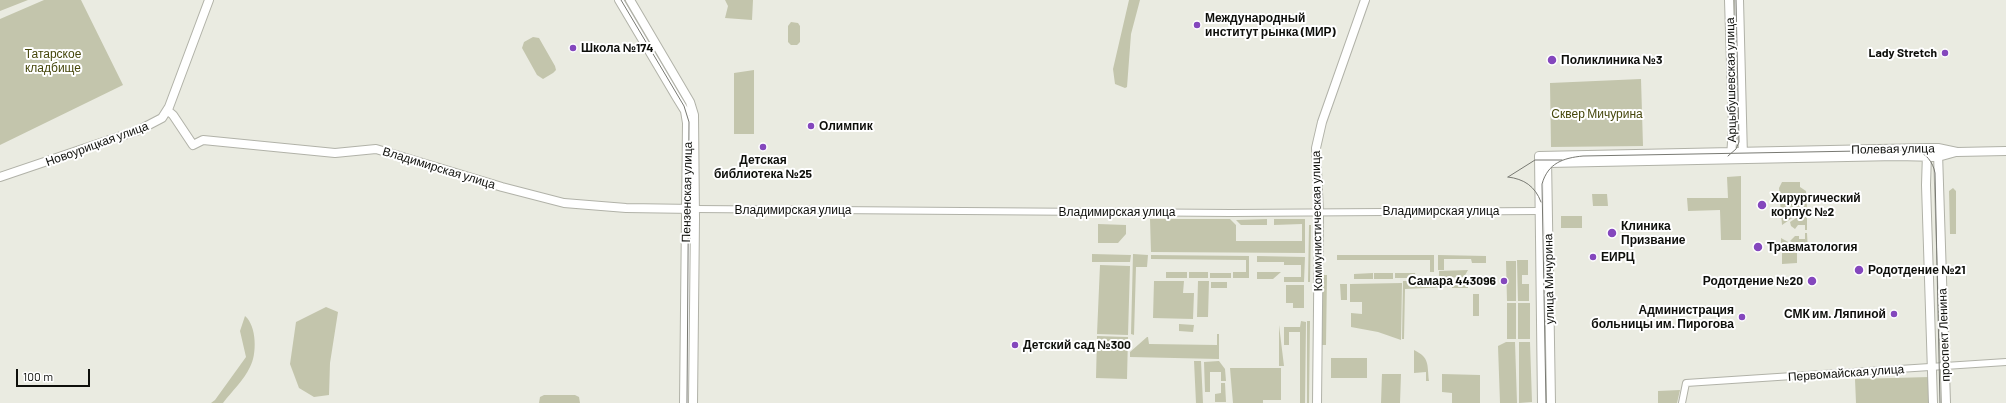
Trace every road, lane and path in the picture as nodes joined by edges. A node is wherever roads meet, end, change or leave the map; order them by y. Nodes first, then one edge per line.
1 (209, 0) edge
2 (618, 0) edge
3 (630, 0) edge
4 (1365, 0) edge
5 (1729, 0) edge
6 (1739, 0) edge
7 (167, 110) junction
8 (1928, 148) junction
9 (1938, 148) junction
10 (2006, 151) edge
11 (1957, 152) junction
12 (1743, 155) junction
13 (1731, 156) junction
14 (1927, 157) junction
15 (1545, 158) junction
16 (1938, 158) junction
17 (0, 177) edge
18 (686, 209) junction
19 (695, 209) junction
20 (1539, 211) junction
21 (1319, 212) junction
22 (2006, 362) edge
23 (1945, 366) junction
24 (1932, 367) junction
25 (684, 403) edge
26 (693, 403) edge
27 (1317, 403) edge
28 (1542, 403) edge
29 (1552, 403) edge
30 (1682, 403) edge
31 (1933, 403) edge
32 (1946, 403) edge

1 - 7 main road, Новоурицкая улица
2 - 18 main road, Пензенская улица
3 - 19 main road, Пензенская улица
4 - 21 main road, Коммунистическая улица
5 - 13 main road, Арцыбушевская улица
6 - 12 main road, Арцыбушевская улица
7 - 17 main road, Новоурицкая улица
7 - 18 main road, Владимирская улица
8 - 9 main road, Полевая улица
8 - 12 main road, Полевая улица
8 - 14 main road, проспект Ленина
9 - 11 main road, Полевая улица
9 - 16 main road, проспект Ленина
10 - 11 main road
11 - 16 main road, Полевая улица
12 - 13 main road, Полевая улица
12 - 14 main road, Полевая улица
13 - 15 main road, Полевая улица
14 - 16 main road, Полевая улица
14 - 24 main road, проспект Ленина
15 - 20 main road, улица Мичурина
15 - 29 main road, улица Мичурина
16 - 23 main road, проспект Ленина
18 - 19 main road, Владимирская улица
18 - 25 main road, Пензенская улица
19 - 21 street, Владимирская улица
19 - 26 main road, Пензенская улица
20 - 21 street, Владимирская улица
20 - 28 main road, улица Мичурина
21 - 27 main road, Коммунистическая улица
22 - 23 street, Первомайская улица
23 - 24 street, Первомайская улица
23 - 32 main road, проспект Ленина
24 - 30 street, Первомайская улица
24 - 31 main road, проспект Ленина

